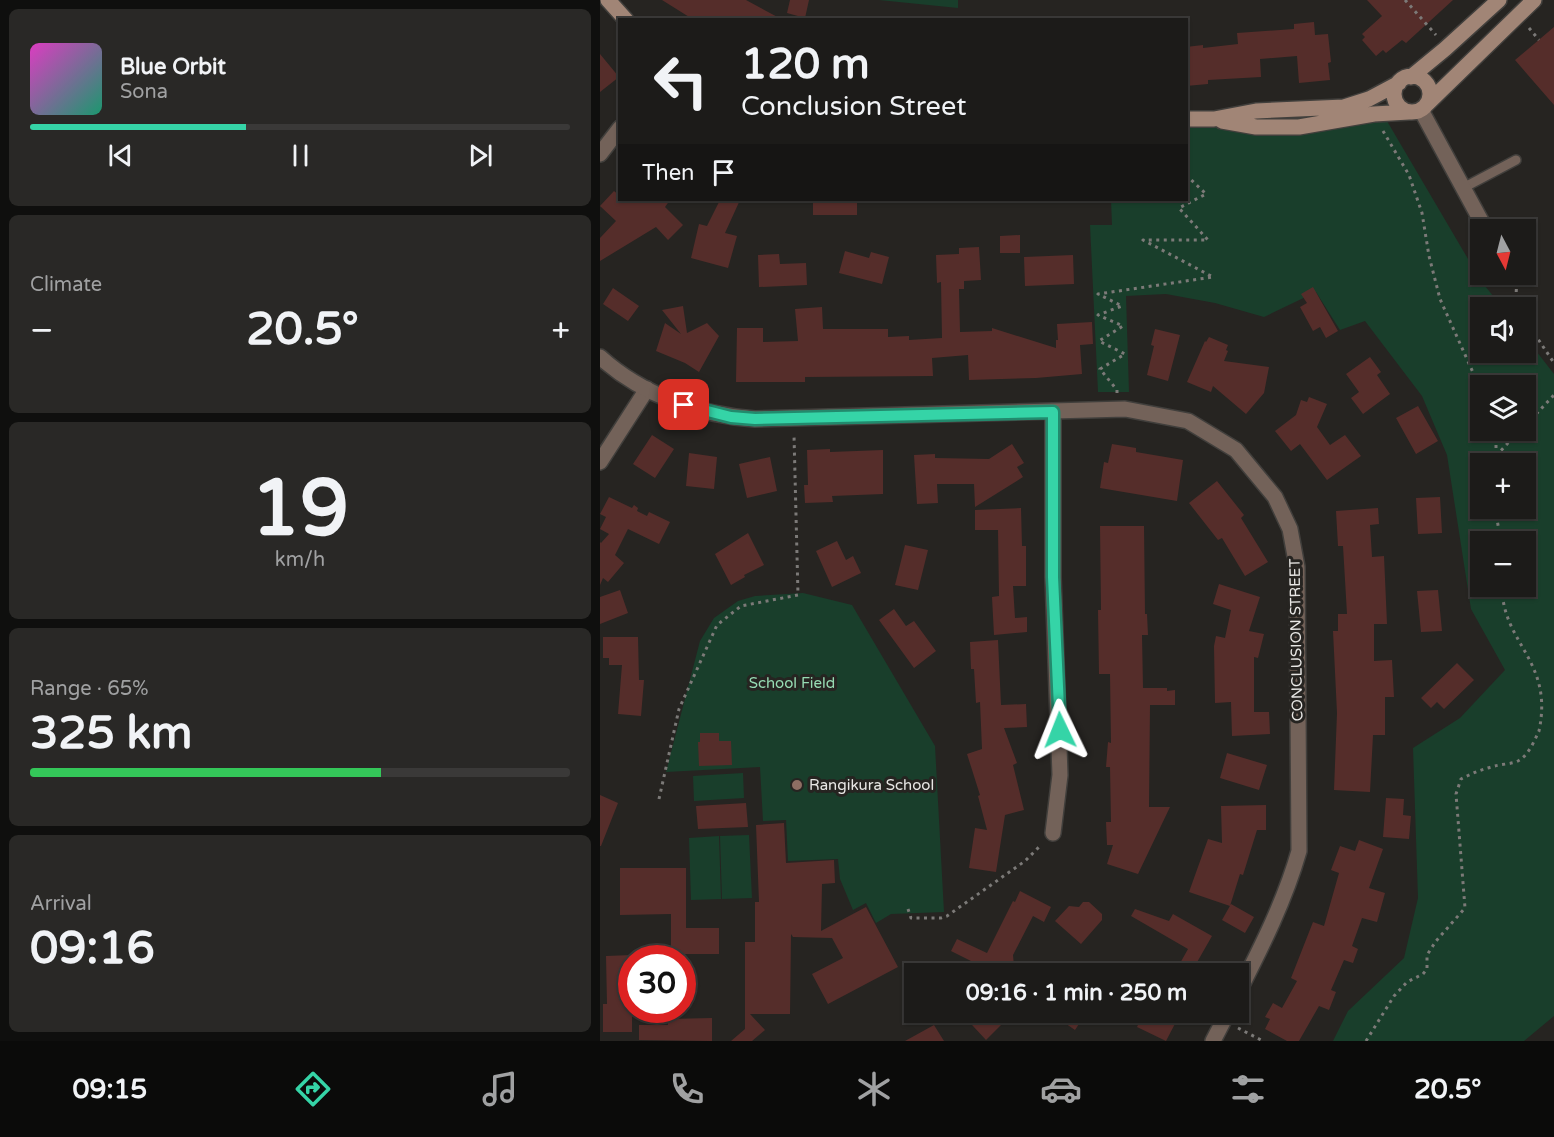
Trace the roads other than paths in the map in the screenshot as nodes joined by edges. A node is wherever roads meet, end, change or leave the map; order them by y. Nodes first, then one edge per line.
1 (608, 0) edge
2 (1499, 0) edge
3 (1534, 0) edge
4 (624, 18) edge
5 (1405, 80) junction
6 (1419, 108) junction
7 (1188, 119) edge
8 (1214, 119) junction
9 (618, 131) edge
10 (600, 154) edge
11 (1516, 160) dead end
12 (1463, 188) junction
13 (1480, 219) edge
14 (600, 357) edge
15 (647, 389) junction
16 (1053, 412) junction
17 (600, 462) edge
18 (1053, 833) road end
19 (1249, 971) edge
20 (1223, 1023) edge
21 (1213, 1041) edge

1 - 4 main road
2 - 5 main road
3 - 6 main road
5 - 6 main road
5 - 6 main road
5 - 8 main road
6 - 8 main road
6 - 12 street
7 - 8 main road
9 - 10 street
11 - 12 lane
12 - 13 street
14 - 15 street, CONCLUSION STREET
15 - 16 street, CONCLUSION STREET
15 - 17 street
16 - 18 street
16 - 19 street, CONCLUSION STREET
20 - 21 street

